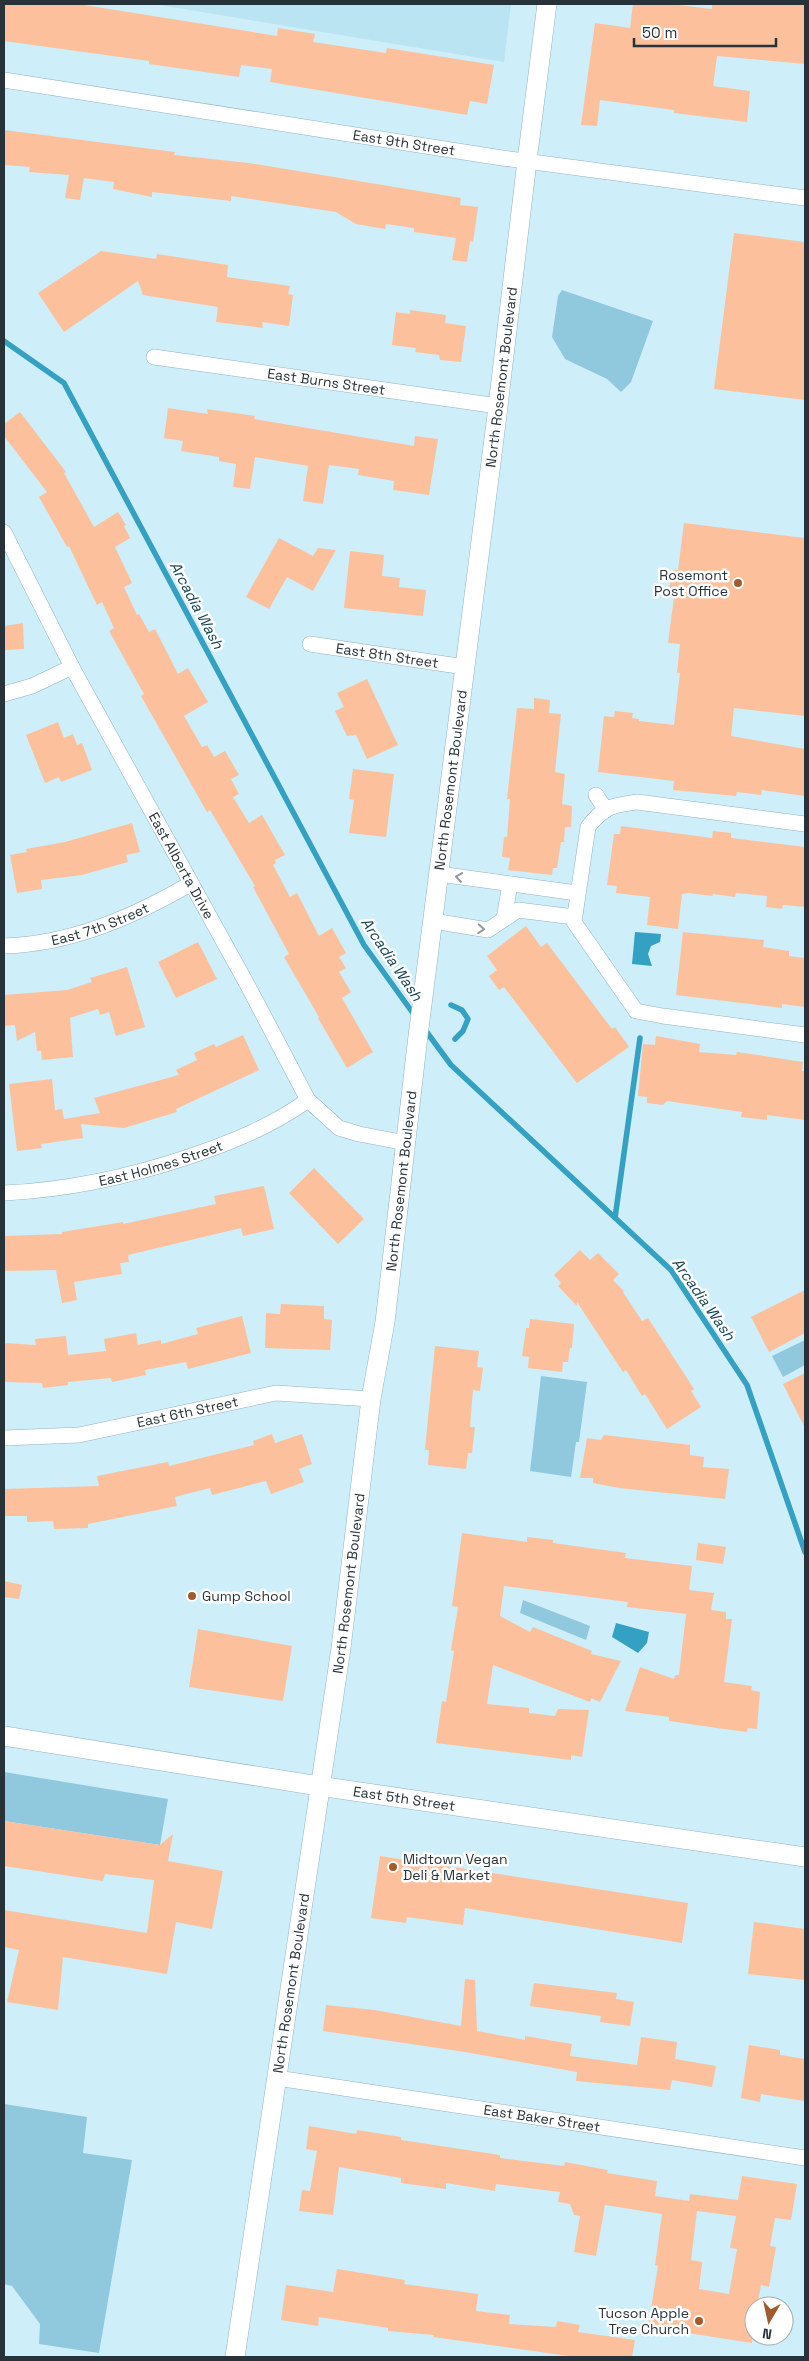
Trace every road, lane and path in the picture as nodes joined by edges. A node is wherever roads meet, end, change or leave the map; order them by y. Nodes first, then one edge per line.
1 (547, 4) edge
2 (4, 80) edge
3 (526, 161) junction
4 (805, 198) edge
5 (154, 357) dead end
6 (498, 406) junction
7 (4, 532) edge
8 (310, 644) dead end
9 (72, 667) junction
10 (465, 667) junction
11 (4, 694) edge
12 (596, 795) dead end
13 (606, 810) junction
14 (805, 824) edge
15 (439, 874) junction
16 (190, 884) junction
17 (510, 884) junction
18 (576, 893) junction
19 (574, 917) junction
20 (504, 919) junction
21 (433, 921) junction
22 (4, 946) edge
23 (805, 1034) edge
24 (308, 1100) junction
25 (406, 1143) junction
26 (4, 1193) edge
27 (371, 1399) junction
28 (4, 1438) edge
29 (4, 1736) edge
30 (319, 1786) junction
31 (805, 1856) edge
32 (277, 2078) junction
33 (805, 2158) edge
34 (238, 2357) edge

1 - 3 street, North Rosemont Boulevard
2 - 3 street, East 9th Street
3 - 4 street, East 9th Street
3 - 6 street, North Rosemont Boulevard
5 - 6 street, East Burns Street
6 - 10 street, North Rosemont Boulevard
7 - 9 street, East Alberta Drive
8 - 10 street, East 8th Street
9 - 11 street
9 - 16 street, East Alberta Drive
10 - 15 street, North Rosemont Boulevard
12 - 13 street
13 - 14 street
13 - 18 street
17 -> 15 street
15 - 21 street, North Rosemont Boulevard
16 - 22 street, East 7th Street
16 - 24 street, East Alberta Drive
17 - 18 street
17 - 20 street
18 - 19 street
19 - 20 street
19 - 23 street
21 -> 20 street
21 - 25 street, North Rosemont Boulevard
24 - 25 street, East Alberta Drive
24 - 26 street, East Holmes Street
25 - 27 street, North Rosemont Boulevard
27 - 28 street, East 6th Street
27 - 30 street, North Rosemont Boulevard
29 - 30 street, East 5th Street
30 - 31 street, East 5th Street
30 - 32 street, North Rosemont Boulevard
32 - 33 street, East Baker Street
32 - 34 street, North Rosemont Boulevard

